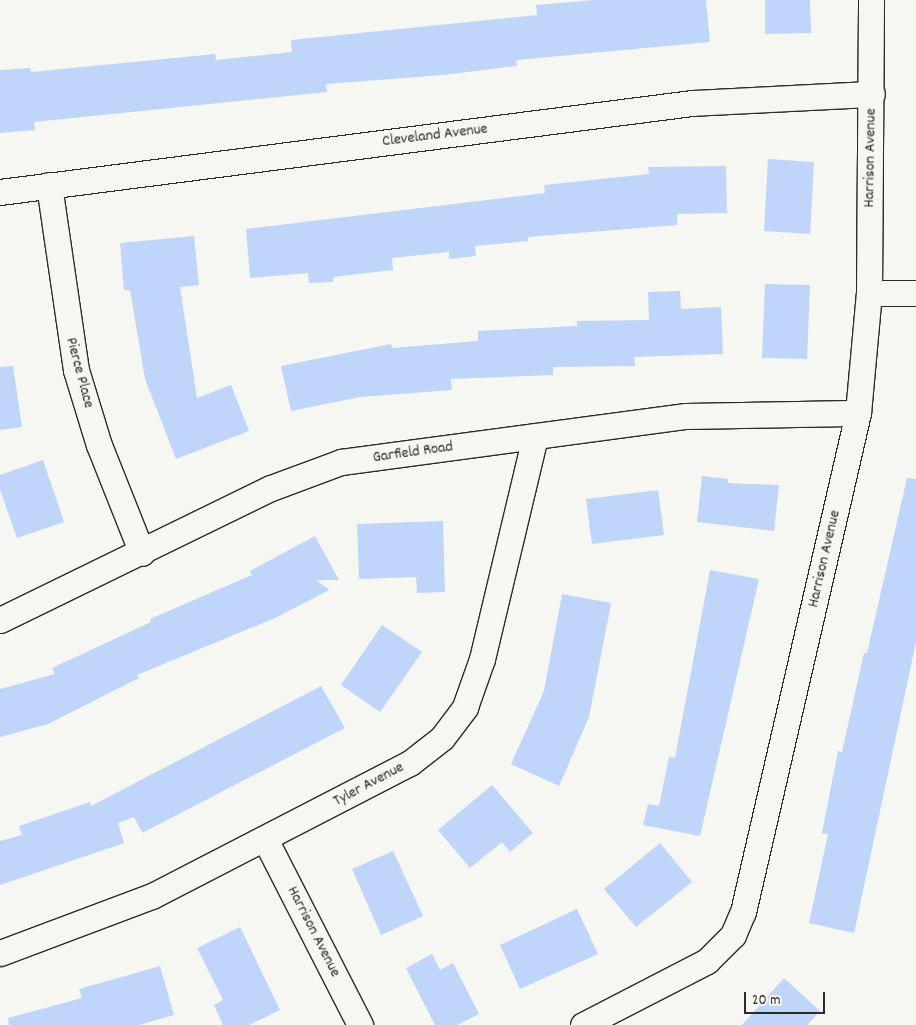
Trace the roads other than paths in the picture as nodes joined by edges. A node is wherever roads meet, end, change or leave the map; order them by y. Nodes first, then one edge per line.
1 (871, 0) edge
2 (872, 94) junction
3 (49, 185) junction
4 (0, 192) edge
5 (869, 292) junction
6 (916, 293) edge
7 (858, 413) junction
8 (535, 436) junction
9 (142, 553) junction
10 (0, 620) edge
11 (265, 840) junction
12 (0, 953) edge
13 (360, 1025) edge
14 (583, 1025) edge

1 - 2 street, Harrison Avenue
2 - 3 street, Cleveland Avenue
2 - 5 street, Harrison Avenue
3 - 4 street, Cleveland Avenue
3 - 9 street, Pierce Place
5 - 6 street
5 - 7 street, Harrison Avenue
7 - 8 street, Garfield Road
7 - 14 street, Harrison Avenue
8 - 9 street, Garfield Road
8 - 11 street, Tyler Avenue
9 - 10 street, Garfield Road
11 - 12 street, Tyler Avenue
11 - 13 street, Harrison Avenue

